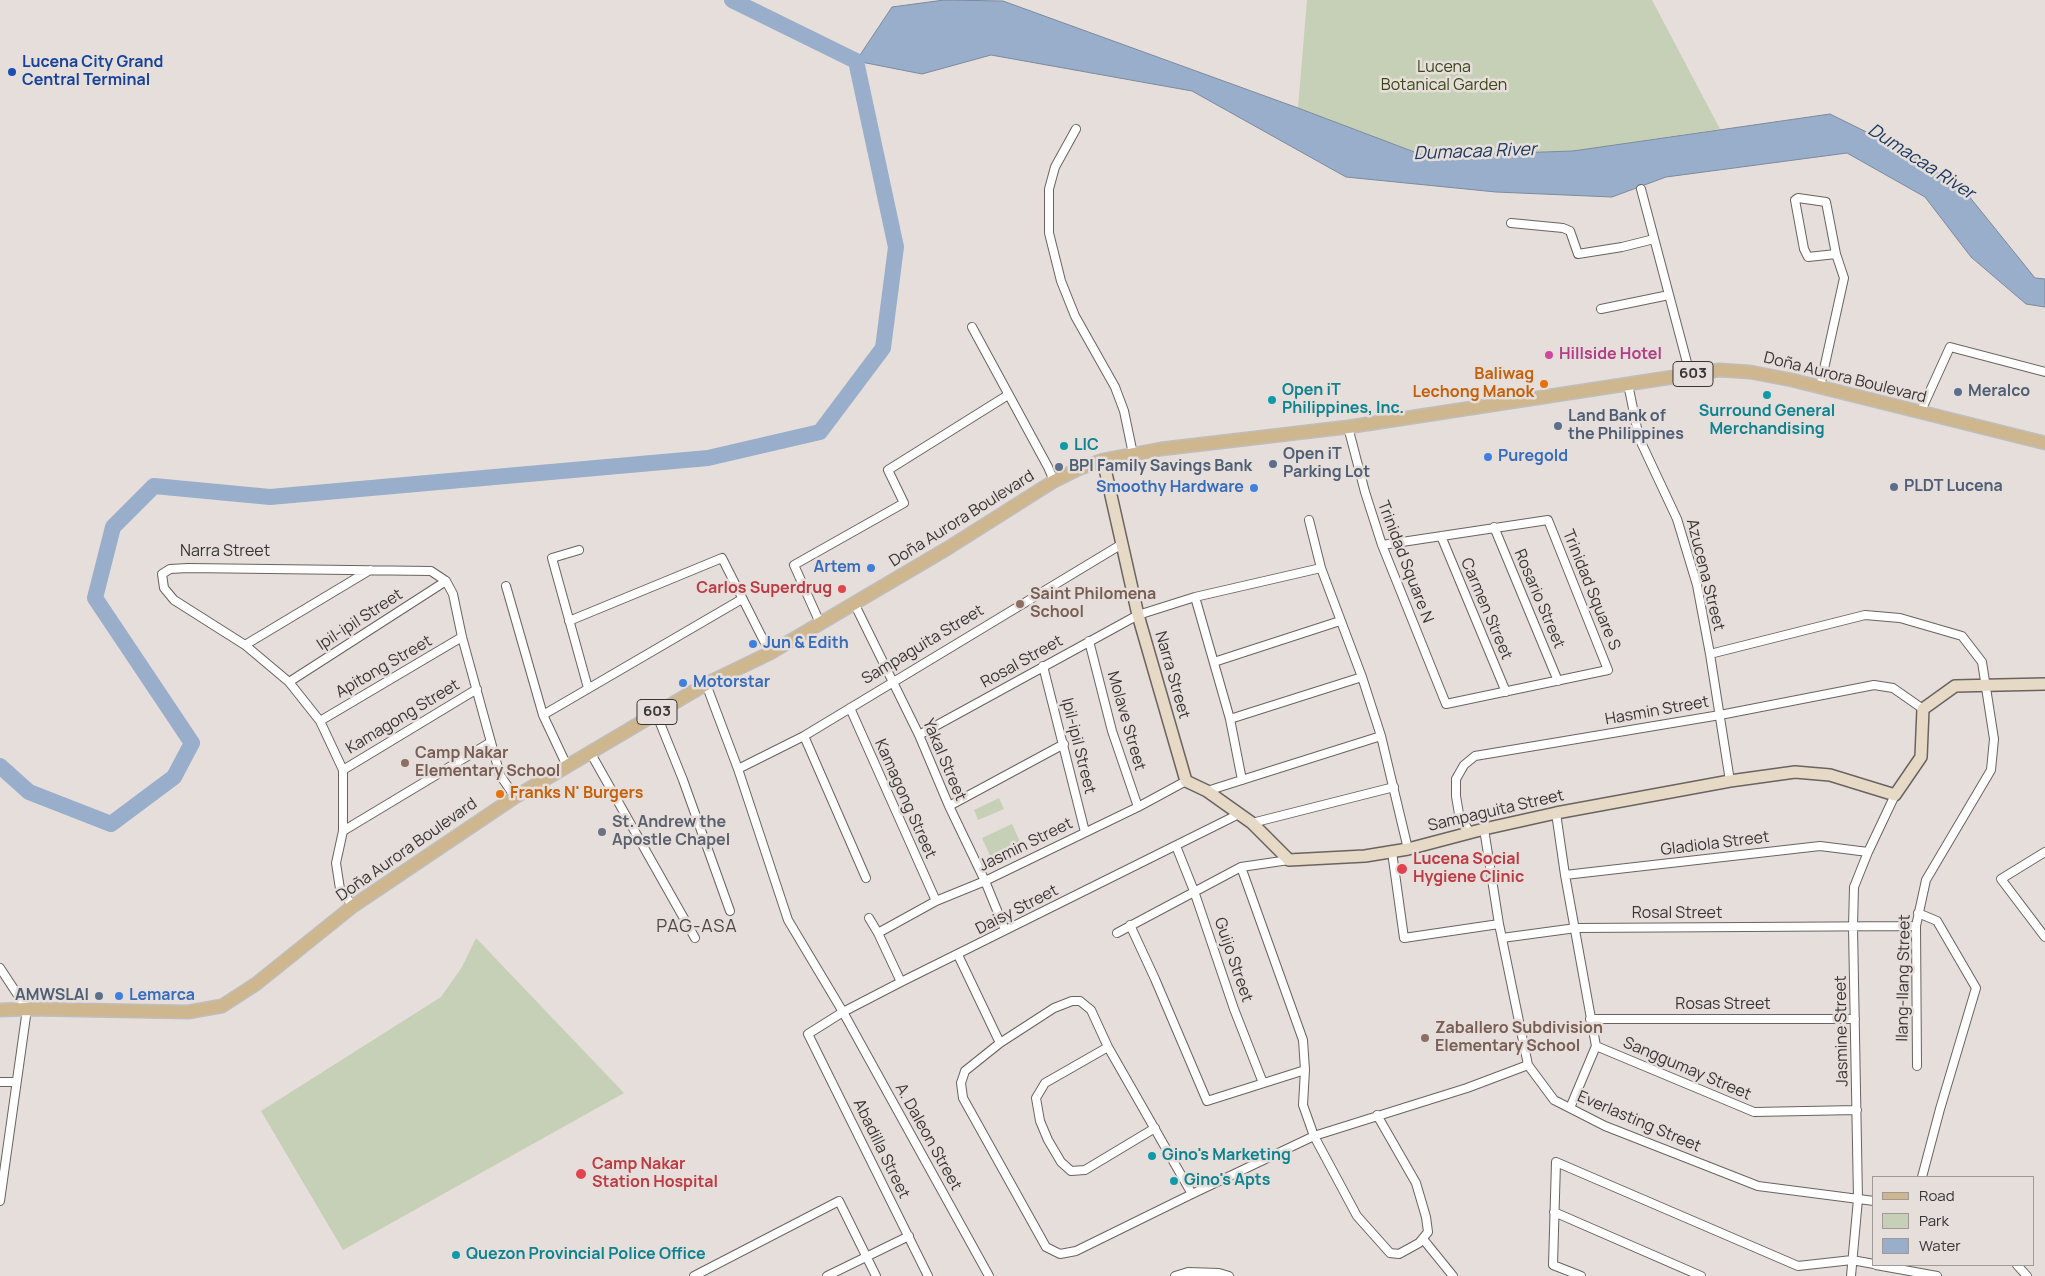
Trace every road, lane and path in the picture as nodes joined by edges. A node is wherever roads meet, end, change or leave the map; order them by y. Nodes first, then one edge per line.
1 (1076, 130) dead end
2 (1641, 189) dead end
3 (1511, 223) dead end
4 (1654, 239) junction
5 (1836, 254) junction
6 (1669, 295) junction
7 (1601, 309) dead end
8 (972, 327) dead end
9 (2045, 372) edge
10 (1690, 374) junction
11 (1628, 384) junction
12 (1820, 387) junction
13 (1008, 395) junction
14 (1920, 413) junction
15 (1348, 427) junction
16 (2045, 443) edge
17 (1133, 454) junction
18 (1103, 460) junction
19 (1054, 481) junction
20 (1309, 520) dead end
21 (1494, 528) junction
22 (1441, 536) junction
23 (1122, 544) junction
24 (1382, 545) junction
25 (578, 550) dead end
26 (1321, 568) junction
27 (372, 569) junction
28 (446, 581) junction
29 (506, 586) dead end
30 (1195, 597) junction
31 (742, 599) junction
32 (854, 603) junction
33 (1138, 615) junction
34 (569, 621) junction
35 (1340, 621) junction
36 (820, 623) junction
37 (462, 637) junction
38 (1089, 641) junction
39 (245, 646) junction
40 (770, 653) junction
41 (1710, 654) junction
42 (1214, 662) junction
43 (1043, 666) junction
44 (1362, 677) junction
45 (893, 681) junction
46 (1558, 681) junction
47 (288, 682) junction
48 (706, 684) junction
49 (2045, 684) edge
50 (1987, 685) junction
51 (588, 688) junction
52 (477, 689) junction
53 (1506, 692) junction
54 (850, 708) junction
55 (1924, 709) junction
56 (656, 712) junction
57 (543, 715) junction
58 (1720, 715) junction
59 (1230, 719) junction
60 (320, 721) junction
61 (919, 735) junction
62 (804, 736) junction
63 (1381, 736) junction
64 (491, 742) junction
65 (1064, 744) junction
66 (590, 752) junction
67 (567, 766) junction
68 (738, 769) junction
69 (343, 770) junction
70 (1242, 780) junction
71 (1186, 781) junction
72 (1730, 781) junction
73 (1394, 786) junction
74 (1207, 791) junction
75 (1895, 795) junction
76 (515, 797) junction
77 (949, 806) junction
78 (1138, 808) junction
79 (1556, 813) junction
80 (1239, 814) junction
81 (1252, 824) junction
82 (1484, 829) junction
83 (343, 831) junction
84 (1085, 832) junction
85 (1470, 833) junction
86 (1176, 846) junction
87 (1408, 849) junction
88 (1392, 852) junction
89 (1868, 852) junction
90 (2045, 852) edge
91 (1289, 860) junction
92 (1241, 867) junction
93 (1566, 875) junction
94 (866, 878) dead end
95 (985, 880) junction
96 (1194, 891) junction
97 (936, 901) junction
98 (353, 906) junction
99 (730, 911) dead end
100 (1918, 913) junction
101 (869, 918) dead end
102 (1499, 924) junction
103 (1130, 925) junction
104 (1916, 926) junction
105 (1853, 927) junction
106 (1576, 928) junction
107 (1005, 930) junction
108 (878, 933) junction
109 (1117, 933) dead end
110 (2045, 937) edge
111 (695, 938) dead end
112 (1502, 938) junction
113 (958, 955) junction
114 (0, 968) edge
115 (901, 982) junction
116 (27, 1009) junction
117 (0, 1010) edge
118 (843, 1012) junction
119 (1590, 1019) junction
120 (1855, 1019) junction
121 (808, 1034) joint
122 (1000, 1043) junction
123 (1596, 1046) junction
124 (1108, 1047) junction
125 (1528, 1065) junction
126 (1917, 1066) dead end
127 (1305, 1070) junction
128 (0, 1082) edge
129 (16, 1082) junction
130 (1263, 1083) junction
131 (1570, 1108) junction
132 (1857, 1110) junction
133 (1377, 1115) junction
134 (1155, 1128) junction
135 (1314, 1136) junction
136 (4, 1147) edge
137 (1922, 1176) edge
138 (1192, 1194) junction
139 (1858, 1199) junction
140 (0, 1201) edge
141 (1872, 1201) edge
142 (1554, 1212) junction
143 (908, 1236) junction
144 (1423, 1238) junction
145 (867, 1257) junction
146 (1852, 1260) junction
147 (1872, 1264) edge
148 (1881, 1266) edge
149 (2018, 1266) edge
150 (694, 1276) edge
151 (827, 1276) edge
152 (876, 1276) edge
153 (928, 1276) edge
154 (989, 1276) edge
155 (1175, 1276) edge
156 (1229, 1276) edge
157 (1453, 1276) edge
158 (1581, 1276) edge
159 (1701, 1276) edge
160 (1851, 1276) edge
161 (1937, 1276) edge
162 (2027, 1276) edge

1 - 17 street
2 - 4 street
3 - 4 street
4 - 6 street
5 - 5 street
5 - 12 street
6 - 7 street
6 - 10 street
8 - 13 street
9 - 14 street
10 - 11 main road, Doña Aurora Boulevard / 603
10 - 12 main road, Doña Aurora Boulevard / 603
11 - 15 main road, Doña Aurora Boulevard / 603
11 - 41 street, Azucena Street
12 - 14 main road, Doña Aurora Boulevard / 603
13 - 19 street
13 - 36 street
14 - 16 main road, Doña Aurora Boulevard / 603
15 - 17 main road, Doña Aurora Boulevard / 603
15 - 24 street, Trinidad Square N
17 - 18 main road, Doña Aurora Boulevard / 603
18 - 19 main road, Doña Aurora Boulevard / 603
18 - 23 street, Narra Street
19 - 32 main road, Doña Aurora Boulevard / 603
20 - 26 street
21 - 22 street
21 - 46 street, Rosario Street
21 - 46 street, Trinidad Square S
22 - 24 street
22 - 53 street, Carmen Street
23 - 33 street, Narra Street
23 - 45 street, Sampaguita Street
24 - 53 street, Trinidad Square N
25 - 34 street
26 - 30 street, Rosal Street
26 - 35 street
27 - 28 street, Narra Street
27 - 39 street
27 - 39 street, Narra Street
28 - 37 street
28 - 47 street, Ipil-ipil Street
29 - 57 street
30 - 33 street, Rosal Street
30 - 42 street
31 - 34 street
31 - 40 street
31 - 51 street
32 - 36 main road, Doña Aurora Boulevard / 603
32 - 45 street, Yakal Street
33 - 38 street, Rosal Street
33 - 71 street, Narra Street
34 - 51 street
35 - 42 street
35 - 44 street
36 - 40 main road, Doña Aurora Boulevard / 603
37 - 52 street
37 - 60 street, Apitong Street
38 - 43 street, Rosal Street
38 - 78 street, Molave Street
39 - 47 street, Narra Street
40 - 48 main road, Doña Aurora Boulevard / 603
41 - 50 street, Ilang-Ilang Street
41 - 58 street, Azucena Street
42 - 59 street
43 - 61 street, Rosal Street
43 - 65 street, Ipil-ipil Street
44 - 59 street
44 - 63 street
45 - 54 street, Sampaguita Street
45 - 61 street, Yakal Street
46 - 53 street
47 - 60 street, Narra Street
48 - 56 main road, Doña Aurora Boulevard / 603
48 - 68 street, A. Daleon Street
49 - 50 street
50 - 55 street
50 - 100 street, Ilang-Ilang Street
51 - 57 street
52 - 64 street
52 - 69 street, Kamagong Street
54 - 62 street, Sampaguita Street
54 - 97 street, Kamagong Street
55 - 58 street, Hasmin Street
55 - 75 street
56 - 66 main road, Doña Aurora Boulevard / 603
56 - 99 street
57 - 67 street
58 - 72 street, Azucena Street
58 - 85 street, Hasmin Street
59 - 70 street
60 - 69 street, Narra Street
61 - 77 street, Yakal Street
62 - 68 street, Sampaguita Street
62 - 94 street
63 - 70 street
63 - 73 street
64 - 76 street
64 - 83 street
65 - 77 street
65 - 84 street, Ipil-ipil Street
66 - 67 main road, Doña Aurora Boulevard / 603
66 - 111 street
67 - 76 main road, Doña Aurora Boulevard / 603
68 - 118 street, A. Daleon Street
69 - 83 street, Narra Street
70 - 74 street
71 - 74 street
71 - 78 street, Jasmin Street
72 - 75 street, Sampaguita Street
72 - 79 street, Sampaguita Street
73 - 81 street
73 - 87 street
74 - 80 street
75 - 89 street, Jasmine Street
76 - 98 main road, Doña Aurora Boulevard / 603
77 - 95 street, Yakal Street
78 - 84 street, Jasmin Street
79 - 82 street, Sampaguita Street
79 - 93 street
80 - 81 street
80 - 86 street, Daisy Street
81 - 91 street
82 - 85 street, Sampaguita Street
82 - 102 street, Everlasting Street
83 - 98 street, Narra Street
84 - 95 street, Jasmin Street
85 - 87 street, Sampaguita Street
86 - 96 street, Guijo Street
86 - 107 street, Daisy Street
87 - 88 street, Sampaguita Street
88 - 91 street, Sampaguita Street
88 - 102 street
89 - 93 street, Gladiola Street
89 - 105 street, Jasmine Street
90 - 110 street
91 - 92 street, Sampaguita Street
92 - 96 street, Sampaguita Street
92 - 127 street
93 - 106 street
95 - 97 street, Jasmin Street
95 - 107 street, Yakal Street
96 - 103 street, Sampaguita Street
96 - 130 street, Guijo Street
97 - 108 street, Jasmin Street
98 - 116 main road, Doña Aurora Boulevard / 603
100 - 104 street, Ilang-Ilang Street
100 - 137 street
101 - 108 street
102 - 112 street, Everlasting Street
103 - 109 street, Sampaguita Street
103 - 130 street
104 - 105 street, Rosal Street
104 - 126 street, Ilang-Ilang Street
105 - 106 street, Rosal Street
105 - 120 street, Jasmine Street
106 - 112 street, Rosal Street
106 - 119 street
107 - 113 street, Daisy Street
108 - 115 street
112 - 125 street, Everlasting Street
113 - 115 street, Daisy Street
113 - 122 street
114 - 116 street
115 - 118 street, Daisy Street
116 - 117 main road, Doña Aurora Boulevard / 603
116 - 129 street
118 - 121 street, Daisy Street
118 - 154 street, A. Daleon Street
119 - 120 street, Rosas Street
119 - 123 street
120 - 132 street, Jasmine Street
121 - 143 street, Abadilla Street
122 - 124 street
122 - 138 street
123 - 131 street
123 - 132 street, Sanggumay Street
124 - 134 street
124 - 134 street
125 - 131 street, Everlasting Street
125 - 133 street
127 - 130 street
127 - 135 street
128 - 129 street
129 - 136 street
131 - 139 street, Everlasting Street
132 - 139 street, Jasmine Street
133 - 135 street
133 - 144 street
134 - 138 street
135 - 138 street
135 - 144 street
136 - 140 street
139 - 141 street, Everlasting Street
139 - 146 street, Jasmine Street
142 - 146 street
142 - 158 street
142 - 159 street
143 - 145 street
143 - 153 street, Abadilla Street
144 - 157 street
145 - 150 street
145 - 151 street
145 - 152 street
146 - 147 street
146 - 160 street, Jasmine Street
148 - 161 street
149 - 162 street
155 - 156 street

